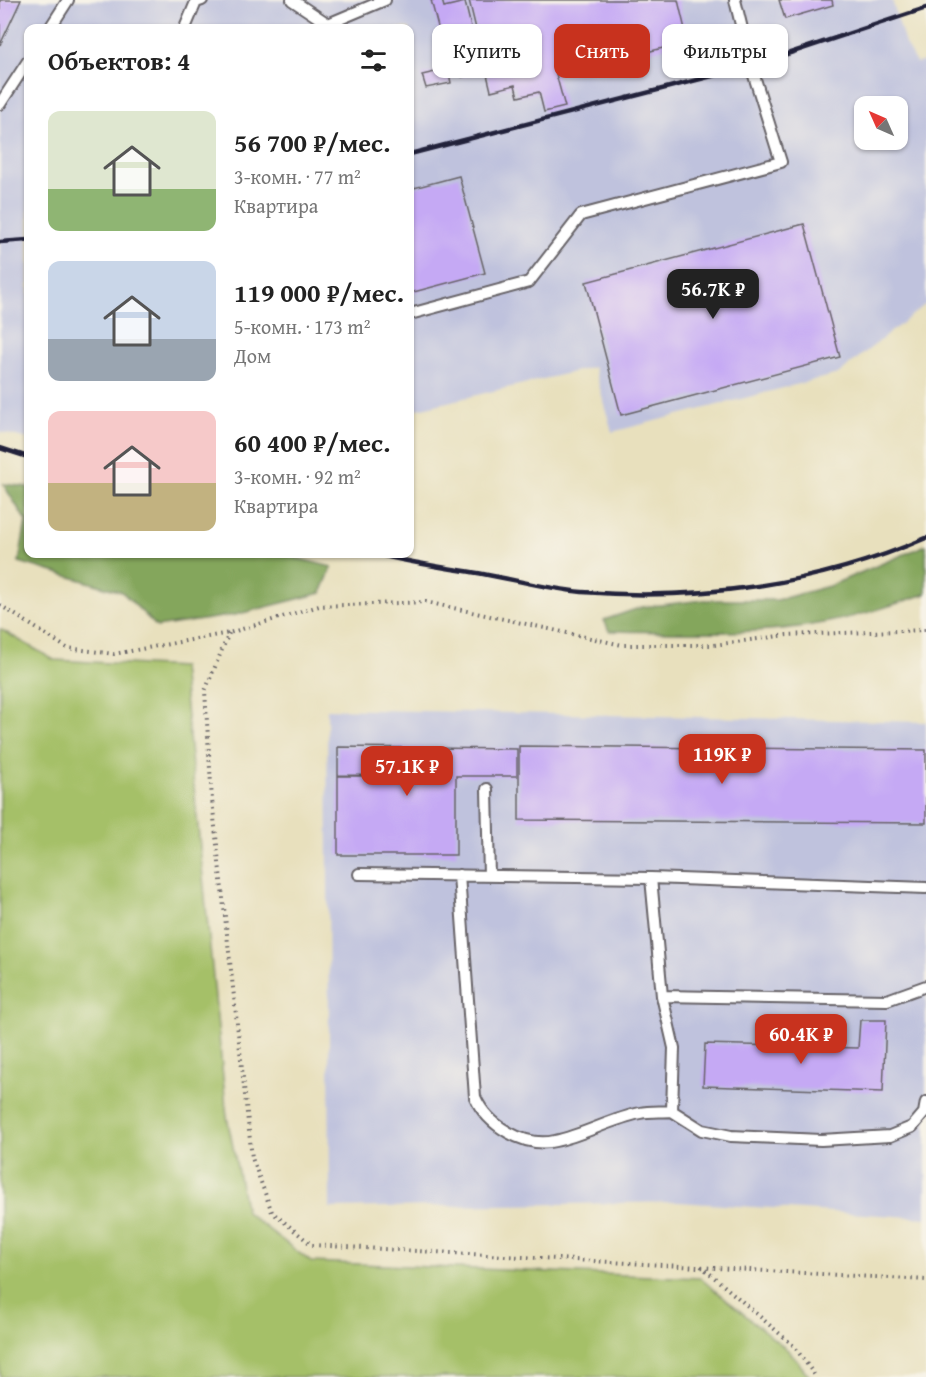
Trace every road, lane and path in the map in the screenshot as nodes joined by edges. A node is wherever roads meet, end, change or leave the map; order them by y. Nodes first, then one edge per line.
1 (68, 0) edge
2 (202, 0) edge
3 (292, 0) edge
4 (385, 0) edge
5 (735, 0) edge
6 (53, 24) edge
7 (187, 24) edge
8 (24, 67) edge
9 (0, 104) edge
10 (414, 313) edge
11 (0, 605) edge
12 (926, 630) edge
13 (230, 633) junction
14 (487, 789) dead end
15 (359, 874) dead end
16 (459, 875) junction
17 (489, 876) junction
18 (651, 879) junction
19 (926, 888) edge
20 (926, 986) edge
21 (662, 996) junction
22 (925, 1109) edge
23 (672, 1111) junction
24 (701, 1266) junction
25 (926, 1280) edge
26 (816, 1377) edge

1 - 6 lane
2 - 7 lane
3 - 4 lane
5 - 10 lane
8 - 9 lane
11 - 13 path
12 - 13 path
13 - 24 path
14 - 17 lane
15 - 16 lane
16 - 17 lane
16 - 23 lane
17 - 18 lane
18 - 19 lane
18 - 21 lane
20 - 21 lane
21 - 23 lane
22 - 23 lane
24 - 25 path
24 - 26 path

